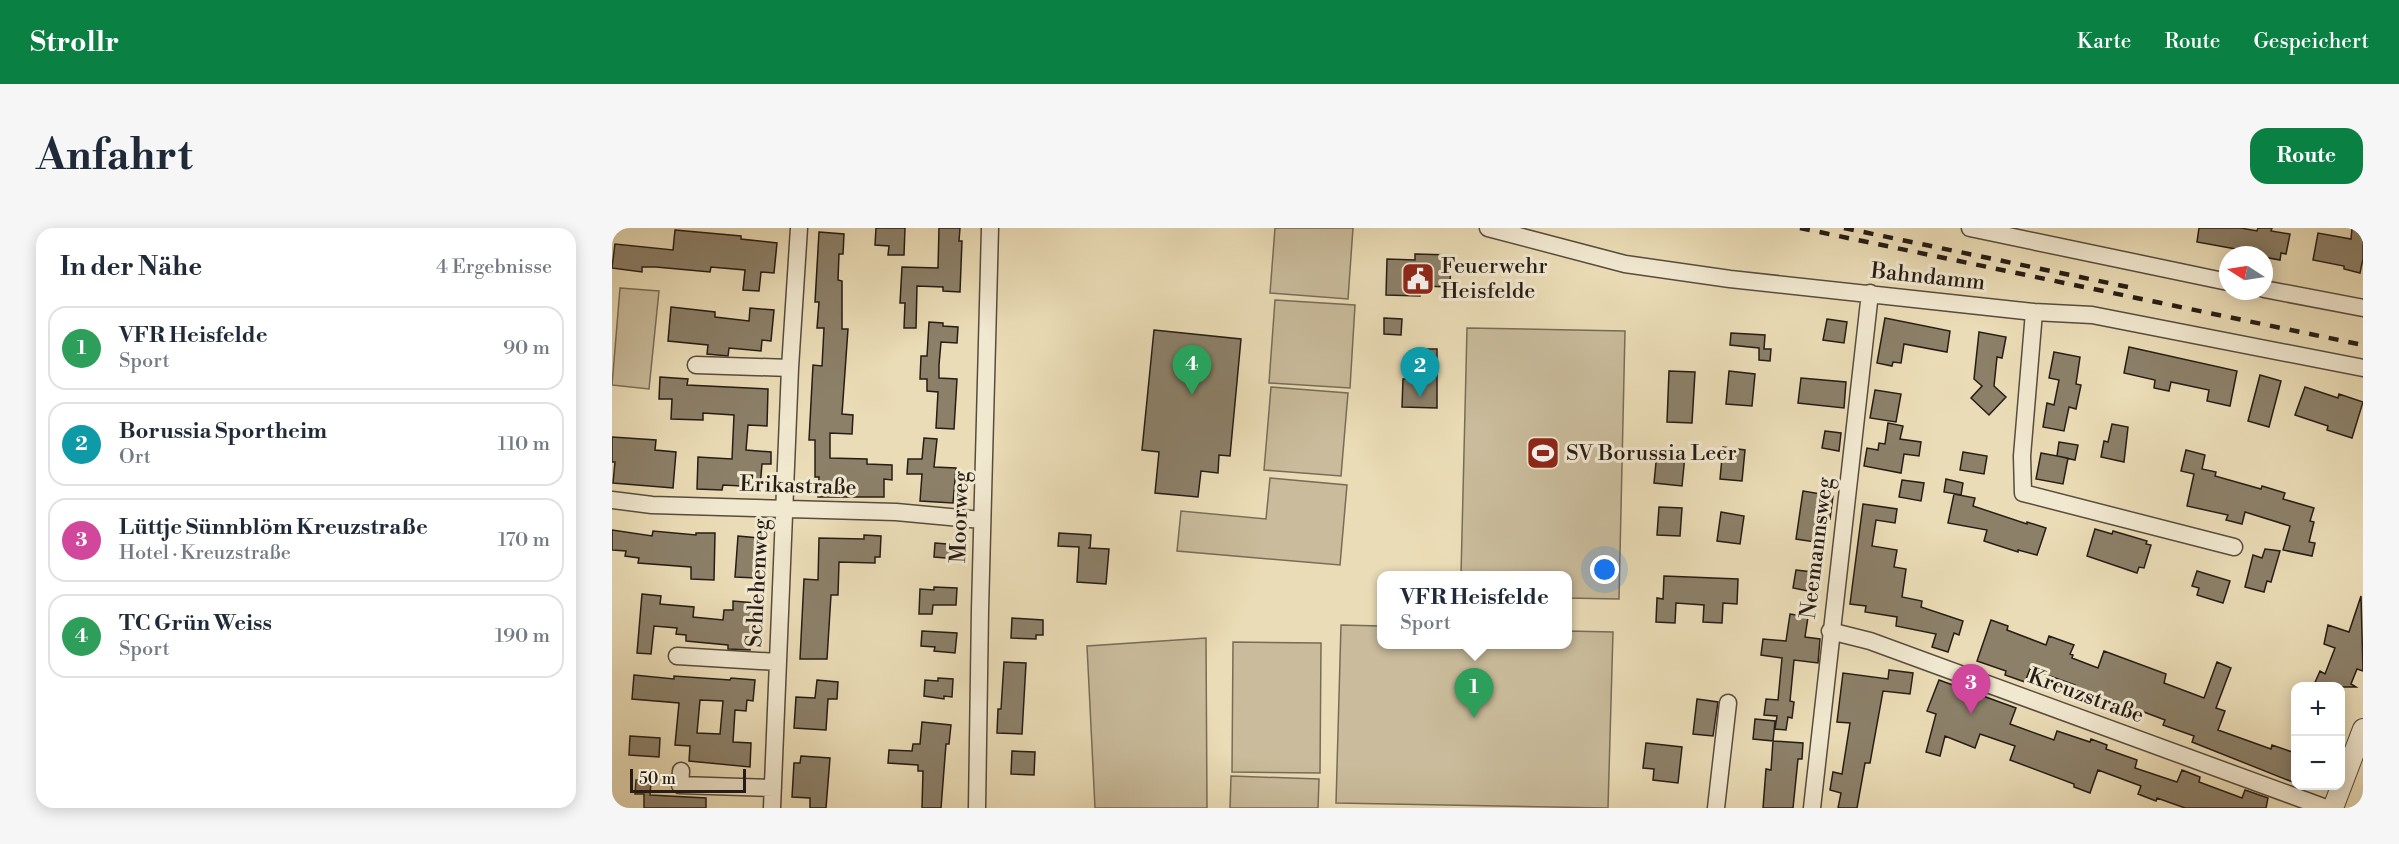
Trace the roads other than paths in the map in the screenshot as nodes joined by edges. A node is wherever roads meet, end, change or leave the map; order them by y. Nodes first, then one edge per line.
1 (799, 228) edge
2 (990, 228) edge
3 (1488, 228) edge
4 (1970, 228) edge
5 (2219, 280) edge
6 (2273, 291) edge
7 (1870, 293) junction
8 (2363, 308) edge
9 (2034, 312) junction
10 (696, 365) dead end
11 (790, 368) junction
12 (2363, 368) edge
13 (612, 500) edge
14 (784, 507) junction
15 (982, 520) junction
16 (2234, 547) dead end
17 (1830, 631) junction
18 (677, 656) dead end
19 (777, 662) junction
20 (1728, 703) dead end
21 (2363, 729) edge
22 (681, 771) dead end
23 (773, 788) junction
24 (772, 808) edge
25 (977, 808) edge
26 (1716, 808) edge
27 (1812, 808) edge
28 (2326, 808) edge
29 (2333, 808) edge

1 - 11 street, Schlehenweg
2 - 15 street, Moorweg
3 - 7 street, Bahndamm
4 - 5 street
6 - 8 street
7 - 9 street, Bahndamm
7 - 17 street, Neemannsweg
9 - 12 street, Bahndamm
9 - 16 street
10 - 11 street
11 - 14 street, Schlehenweg
13 - 14 street, Erikastraße
14 - 15 street, Erikastraße
14 - 19 street, Schlehenweg
15 - 25 street, Moorweg
17 - 27 street, Neemannsweg
17 - 28 street, Kreuzstraße
18 - 19 street, Schlehenweg
19 - 23 street, Schlehenweg
20 - 26 street
21 - 29 street
22 - 23 street
23 - 24 street, Schlehenweg

